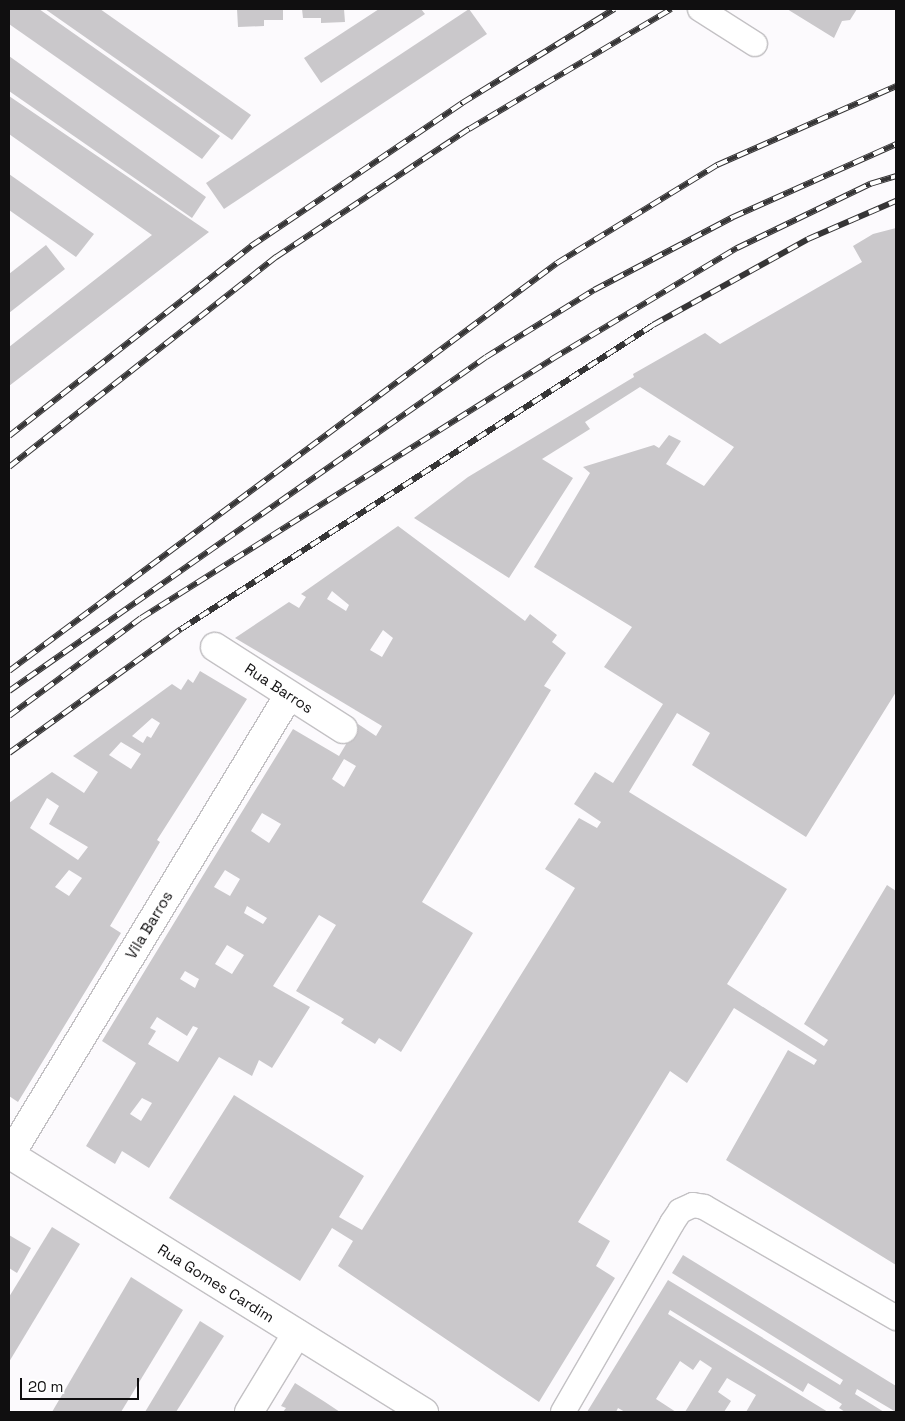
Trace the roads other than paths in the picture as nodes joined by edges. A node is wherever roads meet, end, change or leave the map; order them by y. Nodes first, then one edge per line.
1 (700, 9) edge
2 (755, 44) dead end
3 (215, 647) dead end
4 (289, 695) junction
5 (343, 729) dead end
6 (9, 1154) edge
7 (896, 1318) edge
8 (297, 1333) junction
9 (249, 1412) edge
10 (424, 1412) edge
11 (563, 1412) edge

1 - 2 lane
3 - 4 street, Rua Barros
4 - 5 street, Rua Barros
4 - 6 street, Vila Barros
6 - 8 street, Rua Gomes Cardim
7 - 11 lane
8 - 9 street
8 - 10 street, Rua Gomes Cardim

